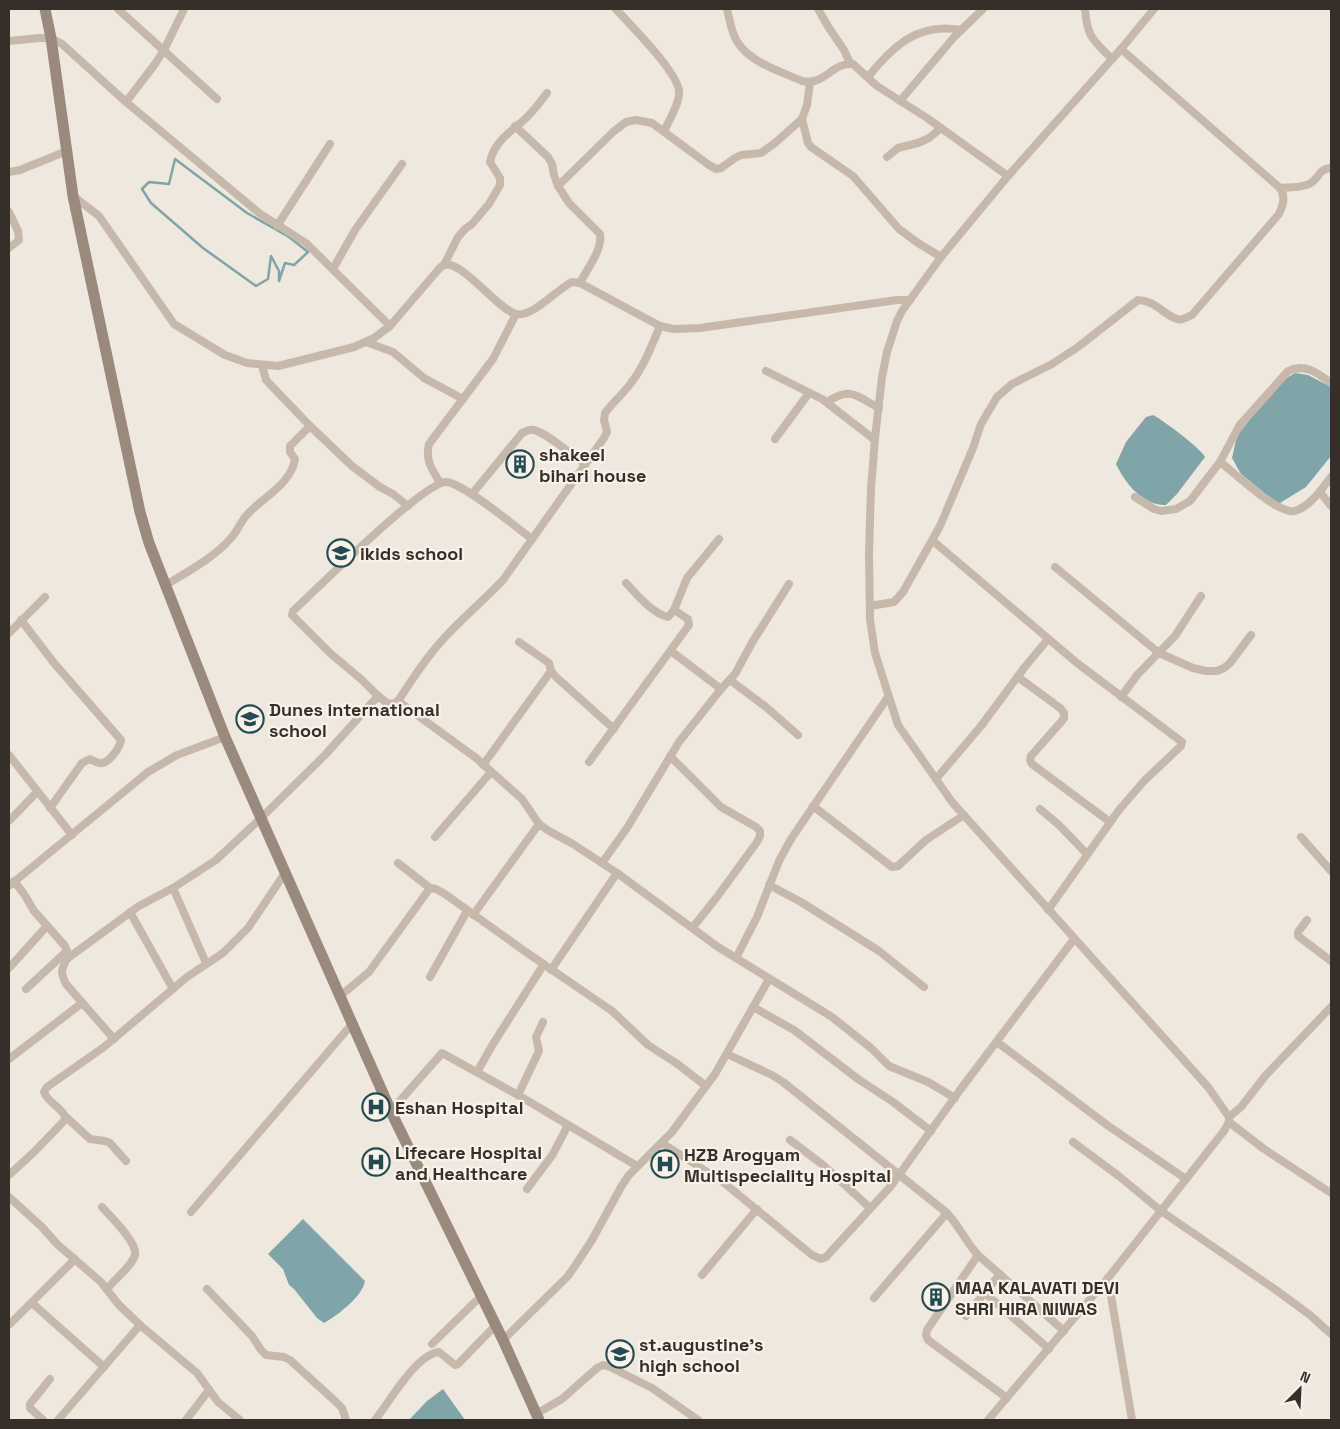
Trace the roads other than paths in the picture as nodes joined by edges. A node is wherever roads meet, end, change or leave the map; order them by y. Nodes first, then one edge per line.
1 (46, 9) edge
2 (118, 9) edge
3 (184, 9) edge
4 (616, 9) edge
5 (727, 9) edge
6 (818, 9) edge
7 (983, 9) edge
8 (1085, 9) edge
9 (1154, 9) edge
10 (961, 30) junction
11 (51, 38) junction
12 (9, 41) edge
13 (1121, 48) junction
14 (163, 52) junction
15 (1112, 58) junction
16 (850, 63) junction
17 (868, 77) junction
18 (810, 83) junction
19 (547, 93) dead end
20 (217, 99) dead end
21 (900, 101) junction
22 (126, 102) junction
23 (802, 119) junction
24 (515, 126) junction
25 (941, 128) junction
26 (664, 132) junction
27 (330, 144) dead end
28 (67, 151) junction
29 (888, 158) dead end
30 (402, 164) dead end
31 (1331, 168) edge
32 (9, 172) edge
33 (1008, 176) junction
34 (558, 186) junction
35 (1280, 188) junction
36 (73, 196) junction
37 (9, 212) edge
38 (278, 226) junction
39 (9, 248) edge
40 (941, 257) junction
41 (444, 265) junction
42 (332, 269) junction
43 (580, 283) junction
44 (910, 300) junction
45 (516, 314) junction
46 (390, 326) junction
47 (660, 326) junction
48 (366, 342) junction
49 (262, 365) junction
50 (766, 371) dead end
51 (1331, 382) edge
52 (809, 393) junction
53 (463, 399) junction
54 (827, 402) junction
55 (879, 408) junction
56 (310, 426) junction
57 (775, 439) dead end
58 (875, 440) junction
59 (1220, 462) junction
60 (585, 464) junction
61 (1331, 478) edge
62 (440, 483) junction
63 (1320, 492) junction
64 (472, 494) junction
65 (1135, 497) dead end
66 (408, 506) junction
67 (1331, 506) edge
68 (532, 539) junction
69 (719, 539) dead end
70 (933, 541) junction
71 (1055, 567) dead end
72 (626, 583) dead end
73 (789, 584) dead end
74 (166, 585) junction
75 (1201, 596) dead end
76 (45, 597) dead end
77 (870, 606) junction
78 (674, 610) junction
79 (21, 620) junction
80 (9, 633) edge
81 (1251, 635) dead end
82 (1048, 639) junction
83 (519, 642) dead end
84 (672, 651) junction
85 (1159, 653) junction
86 (551, 672) junction
87 (1018, 677) junction
88 (730, 680) junction
89 (721, 689) junction
90 (378, 696) junction
91 (888, 697) junction
92 (1120, 697) junction
93 (398, 701) junction
94 (614, 729) junction
95 (798, 734) dead end
96 (225, 737) junction
97 (9, 755) edge
98 (670, 756) junction
99 (589, 762) dead end
100 (483, 765) junction
101 (491, 772) junction
102 (936, 779) junction
103 (37, 792) junction
104 (813, 806) junction
105 (50, 808) junction
106 (1040, 809) dead end
107 (964, 815) junction
108 (261, 818) junction
109 (9, 821) edge
110 (1110, 822) junction
111 (539, 824) junction
112 (72, 835) junction
113 (435, 837) dead end
114 (1301, 837) dead end
115 (1087, 854) junction
116 (398, 863) dead end
117 (602, 863) junction
118 (1331, 871) edge
119 (286, 873) junction
120 (617, 873) junction
121 (11, 884) edge
122 (769, 885) junction
123 (173, 888) junction
124 (430, 888) junction
125 (1048, 910) junction
126 (130, 912) junction
127 (470, 913) junction
128 (1308, 920) dead end
129 (47, 926) junction
130 (693, 927) junction
131 (1074, 939) junction
132 (68, 955) junction
133 (736, 958) junction
134 (1331, 961) edge
135 (206, 963) junction
136 (544, 964) junction
137 (9, 968) edge
138 (551, 970) junction
139 (430, 977) dead end
140 (769, 978) junction
141 (924, 987) dead end
142 (26, 989) dead end
143 (173, 989) junction
144 (340, 996) junction
145 (82, 1003) junction
146 (753, 1007) junction
147 (1331, 1007) edge
148 (544, 1022) dead end
149 (352, 1024) junction
150 (114, 1039) junction
151 (997, 1042) junction
152 (727, 1054) junction
153 (9, 1059) edge
154 (477, 1072) junction
155 (706, 1086) junction
156 (518, 1095) junction
157 (955, 1098) junction
158 (391, 1111) junction
159 (65, 1116) junction
160 (1229, 1119) junction
161 (568, 1125) junction
162 (931, 1130) junction
163 (790, 1140) dead end
164 (1074, 1142) dead end
165 (662, 1143) junction
166 (126, 1161) dead end
167 (637, 1166) junction
168 (9, 1175) edge
169 (899, 1176) junction
170 (1186, 1179) junction
171 (527, 1189) dead end
172 (1331, 1193) edge
173 (9, 1197) edge
174 (102, 1207) dead end
175 (870, 1208) junction
176 (757, 1209) junction
177 (1161, 1211) junction
178 (191, 1212) dead end
179 (947, 1213) junction
180 (978, 1255) junction
181 (75, 1259) junction
182 (1000, 1274) junction
183 (702, 1275) dead end
184 (1108, 1278) junction
185 (106, 1289) junction
186 (207, 1289) dead end
187 (985, 1293) junction
188 (481, 1296) junction
189 (874, 1298) dead end
190 (32, 1303) junction
191 (966, 1316) dead end
192 (9, 1325) edge
193 (140, 1325) junction
194 (496, 1325) junction
195 (1064, 1331) junction
196 (1331, 1334) edge
197 (503, 1340) junction
198 (432, 1344) dead end
199 (1049, 1349) junction
200 (104, 1367) junction
201 (50, 1379) dead end
202 (209, 1390) junction
203 (1007, 1398) junction
204 (538, 1417) edge
205 (42, 1420) edge
206 (58, 1420) edge
207 (186, 1420) edge
208 (240, 1420) edge
209 (346, 1420) edge
210 (376, 1420) edge
211 (698, 1420) edge
212 (988, 1420) edge
213 (1132, 1420) edge

1 - 11 main road
2 - 14 street
3 - 14 street
4 - 26 street
5 - 18 street
6 - 16 street
7 - 10 street
8 - 15 street
9 - 13 street
10 - 17 street
10 - 21 street
11 - 12 street
11 - 22 street
11 - 28 main road
13 - 15 street
13 - 35 street
14 - 20 street
14 - 22 street
15 - 33 street
16 - 17 street
16 - 18 street
17 - 21 street
18 - 23 street
19 - 24 street
21 - 25 street
22 - 38 street
23 - 26 street
23 - 40 street
24 - 34 street
24 - 41 street
25 - 29 street
25 - 33 street
26 - 34 street
27 - 38 street
28 - 32 street
28 - 36 main road
30 - 42 street
31 - 35 street
33 - 40 street
34 - 43 street
35 - 70 street
36 - 49 street
36 - 74 main road
37 - 39 street
38 - 42 street
40 - 44 street
41 - 45 street
41 - 46 street
42 - 46 street
43 - 45 street
43 - 47 street
44 - 47 street
44 - 55 street
45 - 53 street
46 - 48 street
47 - 60 street
48 - 49 street
48 - 53 street
49 - 56 street
50 - 52 street
51 - 59 street
52 - 54 street
52 - 57 street
53 - 62 street
54 - 55 street
54 - 58 street
55 - 58 street
56 - 66 street
56 - 74 street
58 - 77 street
59 - 63 street
59 - 65 street
60 - 64 street
60 - 68 street
61 - 63 street
62 - 64 street
62 - 66 street
63 - 67 street
64 - 68 street
66 - 90 street
68 - 93 street
69 - 78 street
70 - 77 street
70 - 82 street
71 - 85 street
72 - 78 street
73 - 88 street
74 - 96 main road
75 - 85 street
76 - 79 street
77 - 91 street
78 - 84 street
79 - 80 street
79 - 105 street
81 - 85 street
82 - 87 street
82 - 92 street
83 - 86 street
84 - 89 street
84 - 94 street
85 - 92 street
86 - 94 street
86 - 100 street
87 - 102 street
87 - 110 street
88 - 89 street
88 - 95 street
89 - 98 street
90 - 93 street
90 - 108 street
91 - 102 street
91 - 104 street
92 - 110 street
93 - 100 street
94 - 99 street
96 - 108 main road
96 - 112 street
97 - 103 street
98 - 117 street
98 - 130 street
100 - 101 street
101 - 111 street
101 - 113 street
102 - 107 street
103 - 105 street
103 - 109 street
104 - 107 street
104 - 122 street
105 - 112 street
106 - 115 street
107 - 125 street
108 - 119 main road
108 - 123 street
110 - 115 street
111 - 117 street
111 - 127 street
112 - 121 street
114 - 118 street
115 - 125 street
116 - 124 street
117 - 120 street
119 - 135 street
119 - 144 main road
120 - 130 street
120 - 138 street
121 - 129 street
122 - 133 street
122 - 141 street
123 - 126 street
123 - 135 street
124 - 127 street
124 - 144 street
125 - 131 street
126 - 132 street
126 - 143 street
127 - 136 street
127 - 139 street
128 - 134 street
129 - 132 street
129 - 137 street
130 - 133 street
131 - 151 street
131 - 160 street
132 - 142 street
132 - 145 street
133 - 140 street
135 - 143 street
136 - 138 street
136 - 154 street
138 - 155 street
140 - 146 street
140 - 157 street
143 - 150 street
144 - 149 main road
145 - 150 street
145 - 153 street
146 - 152 street
146 - 162 street
147 - 160 street
148 - 156 street
149 - 158 main road
149 - 178 street
150 - 159 street
151 - 157 street
151 - 170 street
152 - 155 street
152 - 169 street
154 - 156 street
154 - 158 street
155 - 165 street
156 - 161 street
157 - 162 street
158 - 188 main road
159 - 166 street
159 - 168 street
160 - 170 street
160 - 172 street
161 - 167 street
161 - 171 street
162 - 169 street
163 - 175 street
164 - 177 street
165 - 167 street
165 - 176 street
167 - 197 street
169 - 175 street
169 - 179 street
170 - 177 street
173 - 181 street
174 - 185 street
175 - 176 street
176 - 183 street
177 - 184 street
177 - 196 street
179 - 180 street
179 - 189 street
180 - 182 street
180 - 203 street
181 - 185 street
181 - 190 street
182 - 187 street
182 - 195 street
184 - 195 street
184 - 213 street
185 - 193 street
186 - 209 street
187 - 191 street
187 - 199 street
188 - 194 main road
188 - 198 street
190 - 192 street
190 - 200 street
193 - 200 street
193 - 202 street
194 - 197 main road
194 - 210 street
195 - 199 street
197 - 204 main road
199 - 203 street
200 - 206 street
201 - 205 street
202 - 207 street
202 - 208 street
203 - 212 street
204 - 211 street

